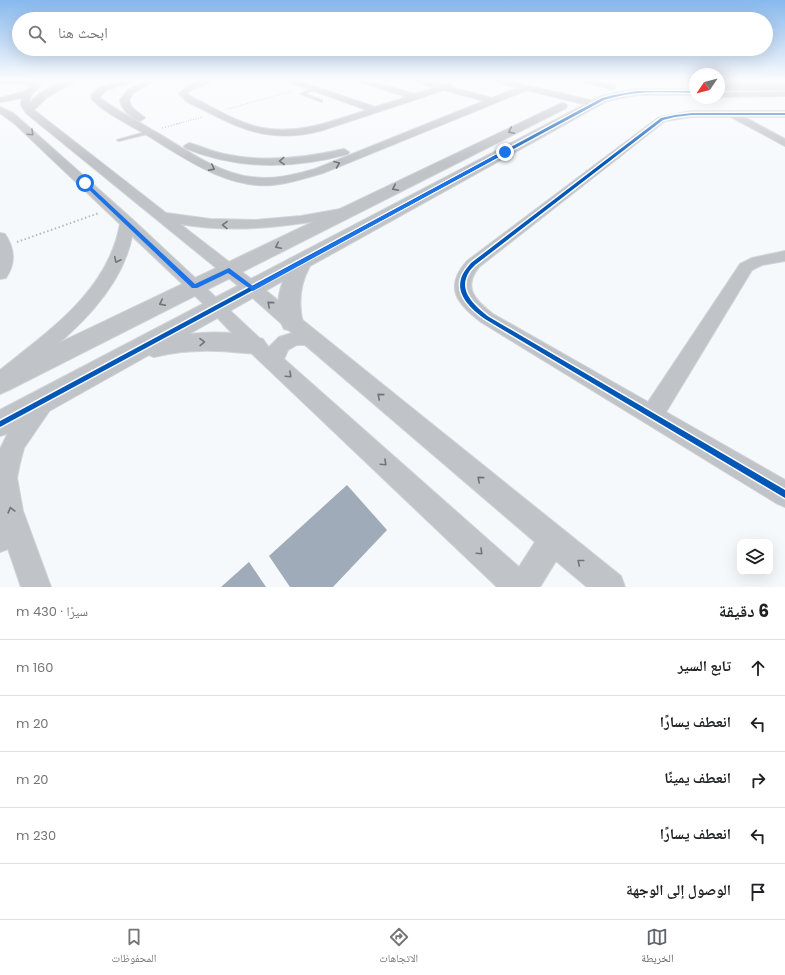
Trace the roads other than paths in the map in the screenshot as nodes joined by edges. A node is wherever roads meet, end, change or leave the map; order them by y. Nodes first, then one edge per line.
1 (41, 107) edge
2 (112, 107) edge
3 (125, 107) edge
4 (206, 107) edge
5 (367, 107) edge
6 (383, 107) edge
7 (469, 107) edge
8 (471, 107) edge
9 (560, 107) edge
10 (589, 107) edge
11 (767, 107) edge
12 (1, 108) edge
13 (375, 110) junction
14 (732, 114) junction
15 (154, 130) junction
16 (120, 140) dead end
17 (785, 143) edge
18 (483, 145) junction
19 (505, 152) junction
20 (208, 154) junction
21 (194, 158) junction
22 (346, 212) junction
23 (162, 216) junction
24 (127, 222) junction
25 (306, 232) junction
26 (2, 242) edge
27 (333, 246) junction
28 (785, 256) edge
29 (303, 262) junction
30 (229, 270) junction
31 (0, 274) edge
32 (194, 287) junction
33 (253, 289) junction
34 (218, 308) junction
35 (292, 323) junction
36 (103, 332) junction
37 (310, 338) junction
38 (255, 345) junction
39 (123, 358) junction
40 (273, 361) junction
41 (0, 383) edge
42 (59, 393) junction
43 (652, 415) junction
44 (0, 424) edge
45 (785, 494) edge
46 (9, 536) edge
47 (553, 540) junction
48 (36, 587) edge
49 (519, 587) edge
50 (523, 587) edge
51 (610, 587) edge

1 - 23 street
2 - 15 street
3 - 15 street
4 - 13 street
5 - 13 street
6 - 13 street
7 -> 20 street
21 -> 8 street
9 -> 18 street
10 - 19 street
11 - 14 street
12 -> 24 street
14 - 17 street
14 - 43 street
15 - 16 lane
15 - 20 street
15 - 21 street
18 - 19 street
18 -> 22 street
19 - 27 street
20 - 21 street
22 -> 23 street
22 - 25 street
23 - 30 street
24 - 32 street
24 -> 41 street
25 - 27 street
25 -> 30 street
26 - 31 street
27 - 29 street
28 - 43 street
29 - 33 street
29 - 35 street
30 - 32 street
30 - 33 street
32 - 34 street
32 -> 36 street
33 - 34 street
35 -> 33 street
34 - 38 street
34 - 39 street
35 - 37 street
36 - 39 street
36 - 41 street
37 - 40 street
47 -> 37 street
39 -> 38 street
38 - 40 street
39 - 42 street
40 -> 49 street
42 - 44 street
46 -> 42 street
43 - 45 street
46 - 48 street
47 - 50 street
51 -> 47 street

